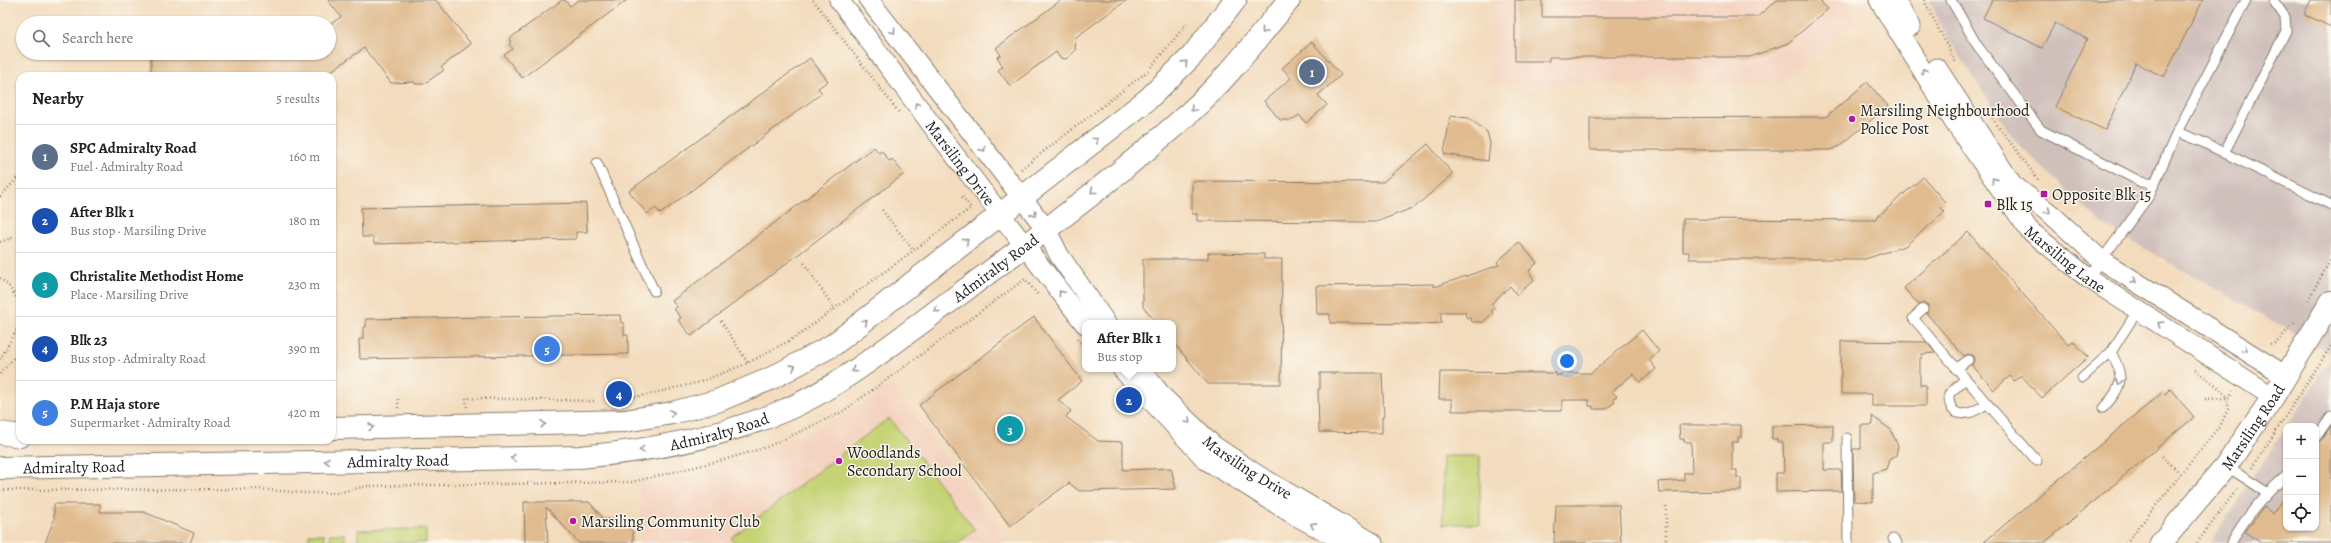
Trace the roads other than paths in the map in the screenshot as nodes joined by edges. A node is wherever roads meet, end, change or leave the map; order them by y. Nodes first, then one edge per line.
1 (840, 0) edge
2 (869, 0) edge
3 (1235, 0) edge
4 (1289, 0) edge
5 (1879, 0) edge
6 (1895, 0) edge
7 (1951, 0) edge
8 (2246, 0) edge
9 (2273, 0) edge
10 (2177, 132) junction
11 (2224, 152) junction
12 (597, 162) dead end
13 (2154, 184) junction
14 (1022, 198) junction
15 (2331, 205) edge
16 (1000, 215) junction
17 (1046, 230) junction
18 (1025, 246) junction
19 (2101, 260) junction
20 (2088, 278) junction
21 (654, 291) dead end
22 (2331, 302) edge
23 (1923, 309) dead end
24 (2138, 310) junction
25 (1082, 320) edge
26 (1104, 320) edge
27 (2111, 352) junction
28 (1968, 360) dead end
29 (1956, 369) junction
30 (1125, 372) edge
31 (1143, 372) edge
32 (2286, 376) junction
33 (2082, 378) dead end
34 (1965, 379) junction
35 (2273, 397) junction
36 (1986, 404) junction
37 (2103, 408) dead end
38 (2331, 416) edge
39 (336, 428) edge
40 (0, 433) edge
41 (2319, 433) edge
42 (16, 435) edge
43 (1847, 438) dead end
44 (16, 440) edge
45 (0, 441) edge
46 (2037, 461) dead end
47 (2226, 466) junction
48 (0, 468) edge
49 (2283, 479) edge
50 (2268, 493) junction
51 (1848, 542) edge
52 (1347, 543) edge
53 (1373, 543) edge
54 (2161, 543) edge
55 (2231, 543) edge

16 -> 1 street, Marsiling Drive
2 -> 14 street, Marsiling Drive
14 -> 3 main road, Admiralty Road
4 -> 17 main road, Admiralty Road
20 -> 5 street, Marsiling Lane
6 -> 19 street, Marsiling Lane
7 - 13 lane
8 - 10 lane
9 - 11 lane
10 - 11 lane
10 - 13 lane
11 - 15 lane
12 - 21 lane
13 - 19 lane
14 - 16 main road, Admiralty Road
14 -> 17 street, Marsiling Drive
16 - 18 street, Marsiling Drive
39 -> 16 main road, Admiralty Road
17 - 18 main road, Admiralty Road
17 - 26 street, Marsiling Drive
25 -> 18 street, Marsiling Drive
18 -> 48 main road, Admiralty Road
19 - 20 lane
19 -> 32 street, Marsiling Lane
20 - 24 street, Marsiling Lane
22 - 32 main road, Marsiling Road
23 - 29 lane
24 - 27 lane
35 -> 24 street, Marsiling Lane
27 - 33 lane
27 -> 37 lane
28 - 29 lane
29 - 34 lane
52 -> 30 street, Marsiling Drive
31 -> 53 street, Marsiling Drive
32 - 35 main road, Marsiling Road
34 - 36 lane
34 - 36 lane
35 - 47 main road, Marsiling Road
36 - 46 lane
38 - 41 lane
40 - 42 main road
43 - 51 lane
44 - 45 main road, Admiralty Road
47 - 50 lane
47 - 54 main road, Marsiling Road
49 - 50 lane
50 - 55 lane

